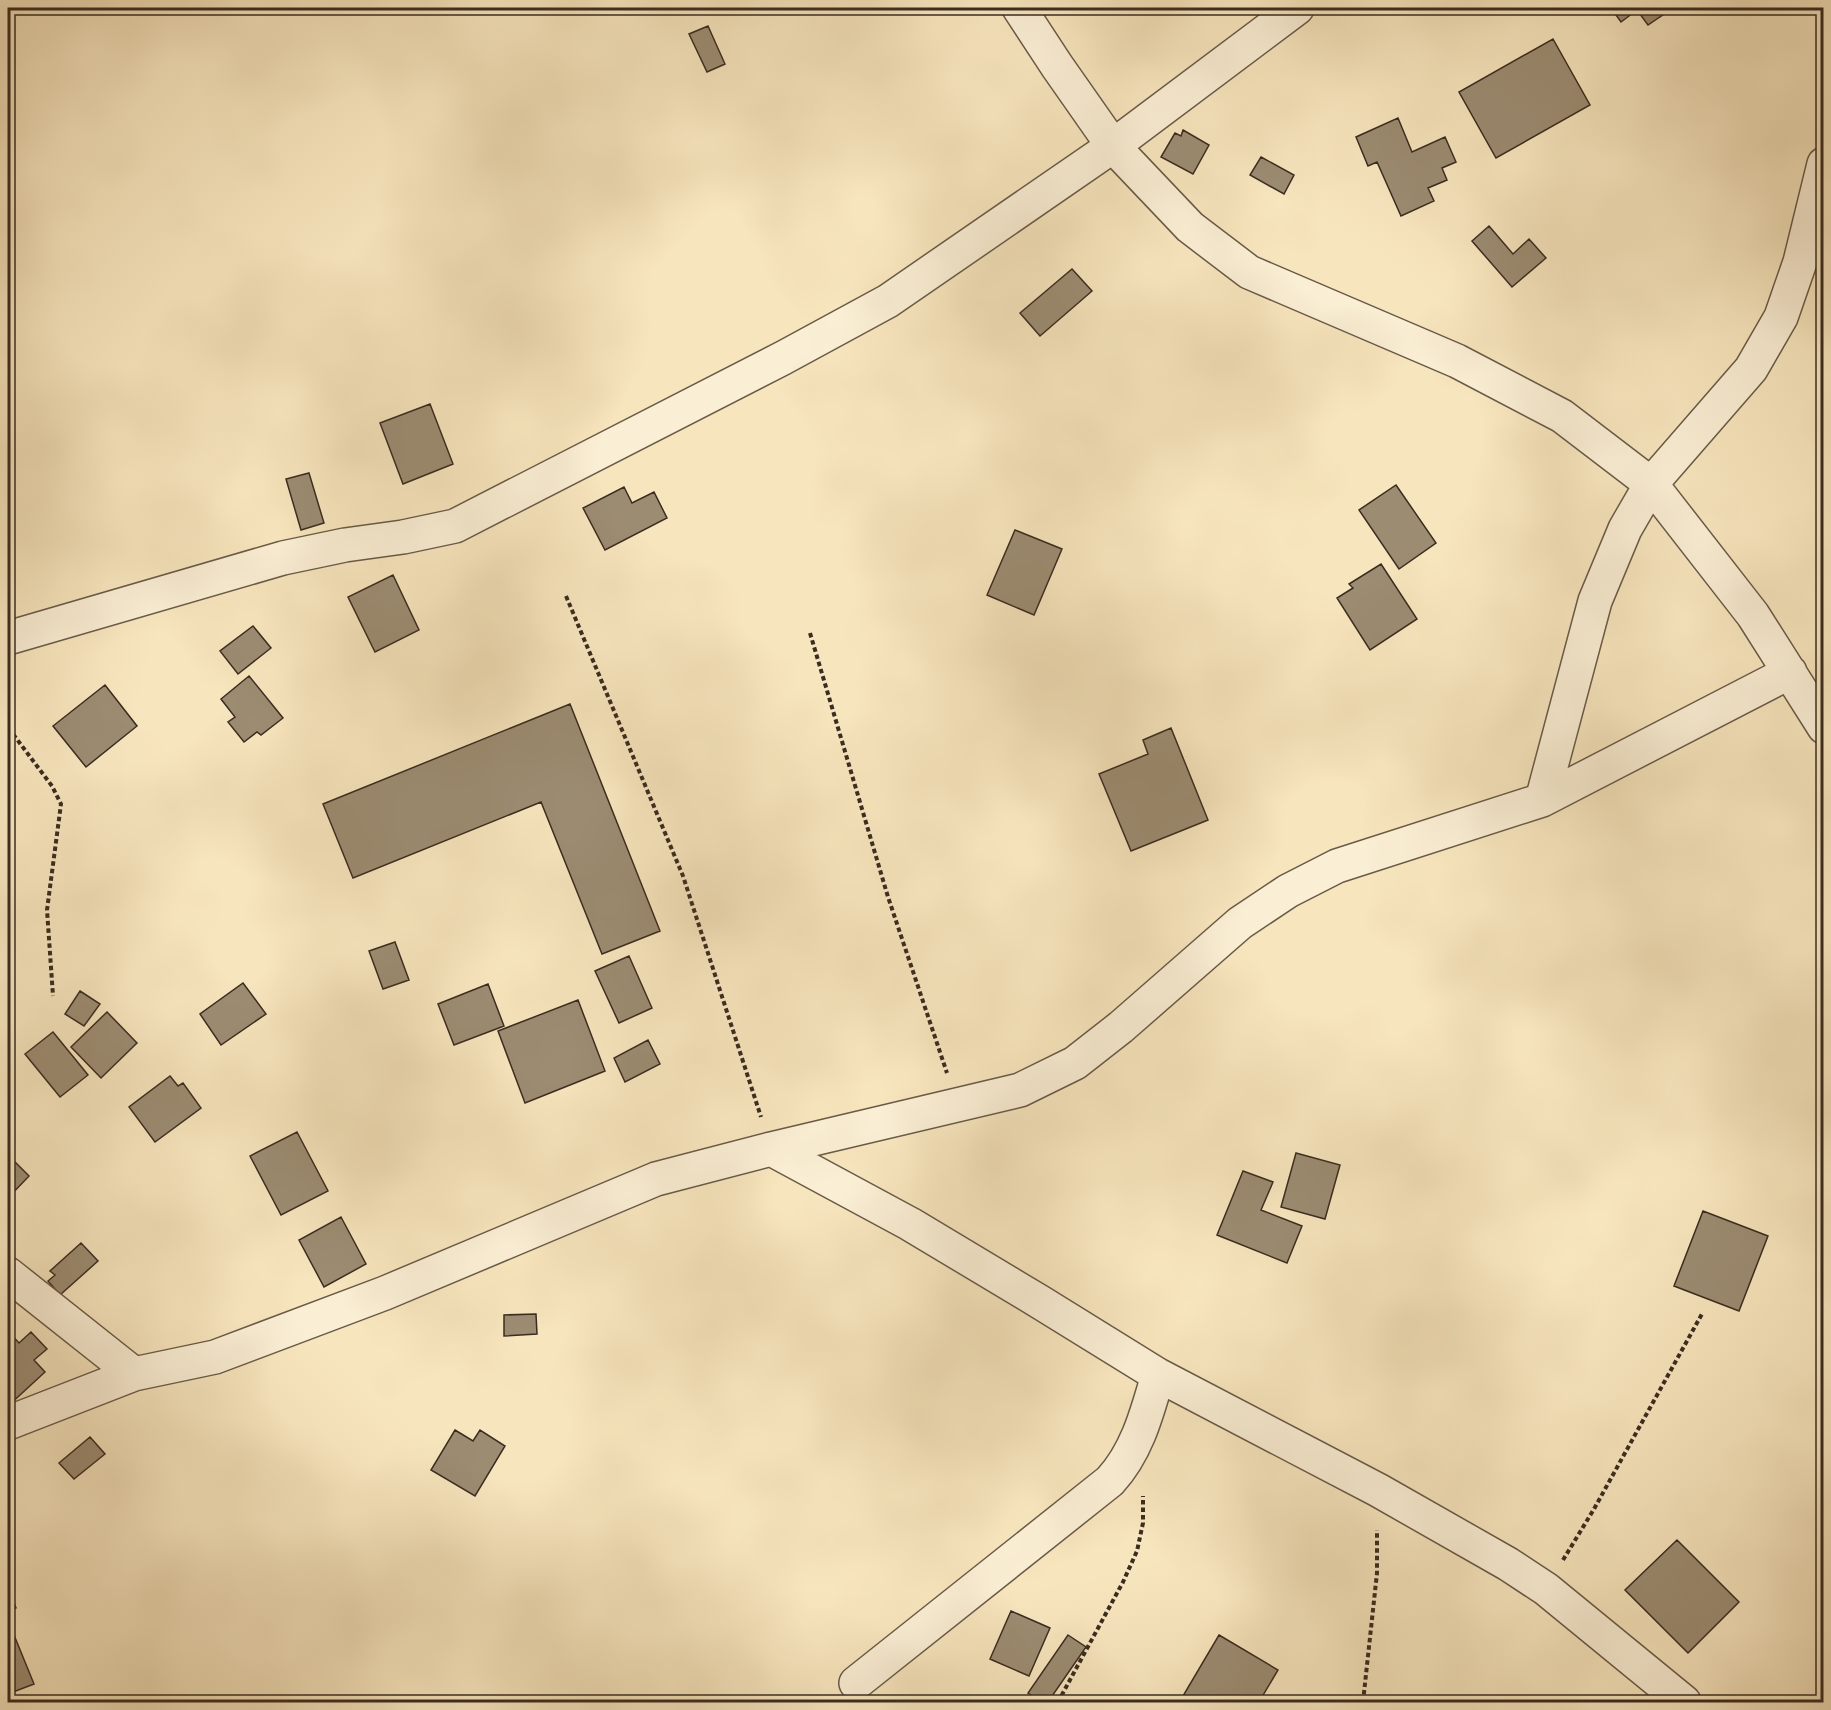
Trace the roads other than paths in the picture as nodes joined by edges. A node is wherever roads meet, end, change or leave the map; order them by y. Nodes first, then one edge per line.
1 (1019, 8) edge
2 (1297, 8) edge
3 (1113, 146) junction
4 (1824, 164) edge
5 (1651, 484) junction
6 (8, 638) edge
7 (1790, 672) junction
8 (1824, 727) edge
9 (1542, 800) junction
10 (771, 1149) junction
11 (8, 1274) edge
12 (134, 1374) junction
13 (1158, 1375) junction
14 (8, 1423) edge
15 (856, 1683) dead end
16 (1684, 1702) edge

1 - 3 street
2 - 3 street
3 - 5 street
3 - 6 street
4 - 5 street
5 - 7 street
5 - 9 street
7 - 8 street
7 - 9 street
9 - 10 street
10 - 12 street
10 - 13 street
11 - 12 street
12 - 14 street
13 - 15 street
13 - 16 street

